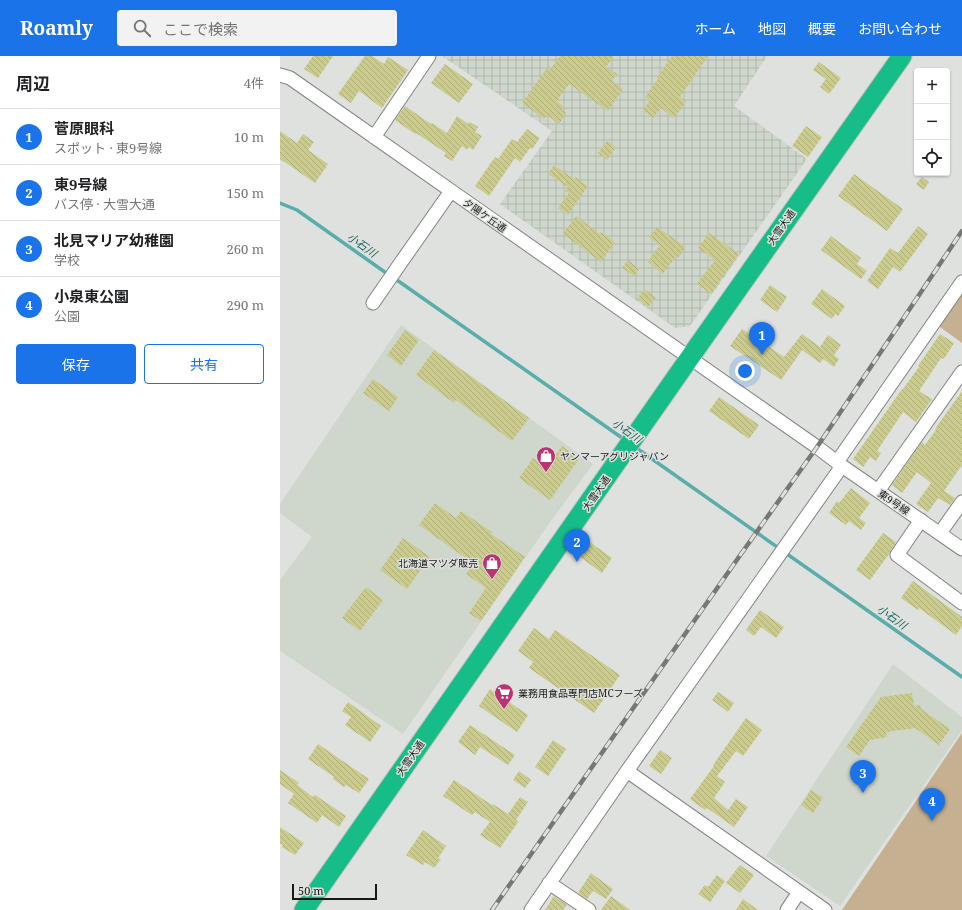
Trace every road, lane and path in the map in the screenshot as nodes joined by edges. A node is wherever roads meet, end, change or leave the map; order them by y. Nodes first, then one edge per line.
1 (430, 56) edge
2 (902, 56) edge
3 (280, 75) edge
4 (374, 137) junction
5 (451, 191) junction
6 (962, 282) edge
7 (375, 300) dead end
8 (689, 358) junction
9 (962, 372) edge
10 (839, 464) junction
11 (878, 491) junction
12 (962, 502) edge
13 (921, 520) junction
14 (940, 534) junction
15 (962, 549) edge
16 (962, 603) edge
17 (627, 771) junction
18 (549, 884) junction
19 (799, 892) junction
20 (304, 910) edge
21 (531, 910) edge
22 (589, 910) edge
23 (787, 910) edge
24 (825, 910) edge

1 - 4 street
2 - 8 highway, 大雪大通
3 - 4 street, 夕陽ケ丘通
4 - 5 street, 夕陽ケ丘通
5 - 7 street
5 - 8 street, 夕陽ケ丘通
6 - 10 street
8 - 10 street, 東9号線
8 - 20 highway, 大雪大通
9 - 11 street
10 - 11 street, 東9号線
10 - 17 street
11 - 13 street, 東9号線
12 - 14 street
13 - 14 street, 東9号線
13 - 16 street
14 - 15 street, 東9号線
17 - 18 street
17 - 19 street
18 - 21 street
18 - 22 street
19 - 23 street
19 - 24 street

